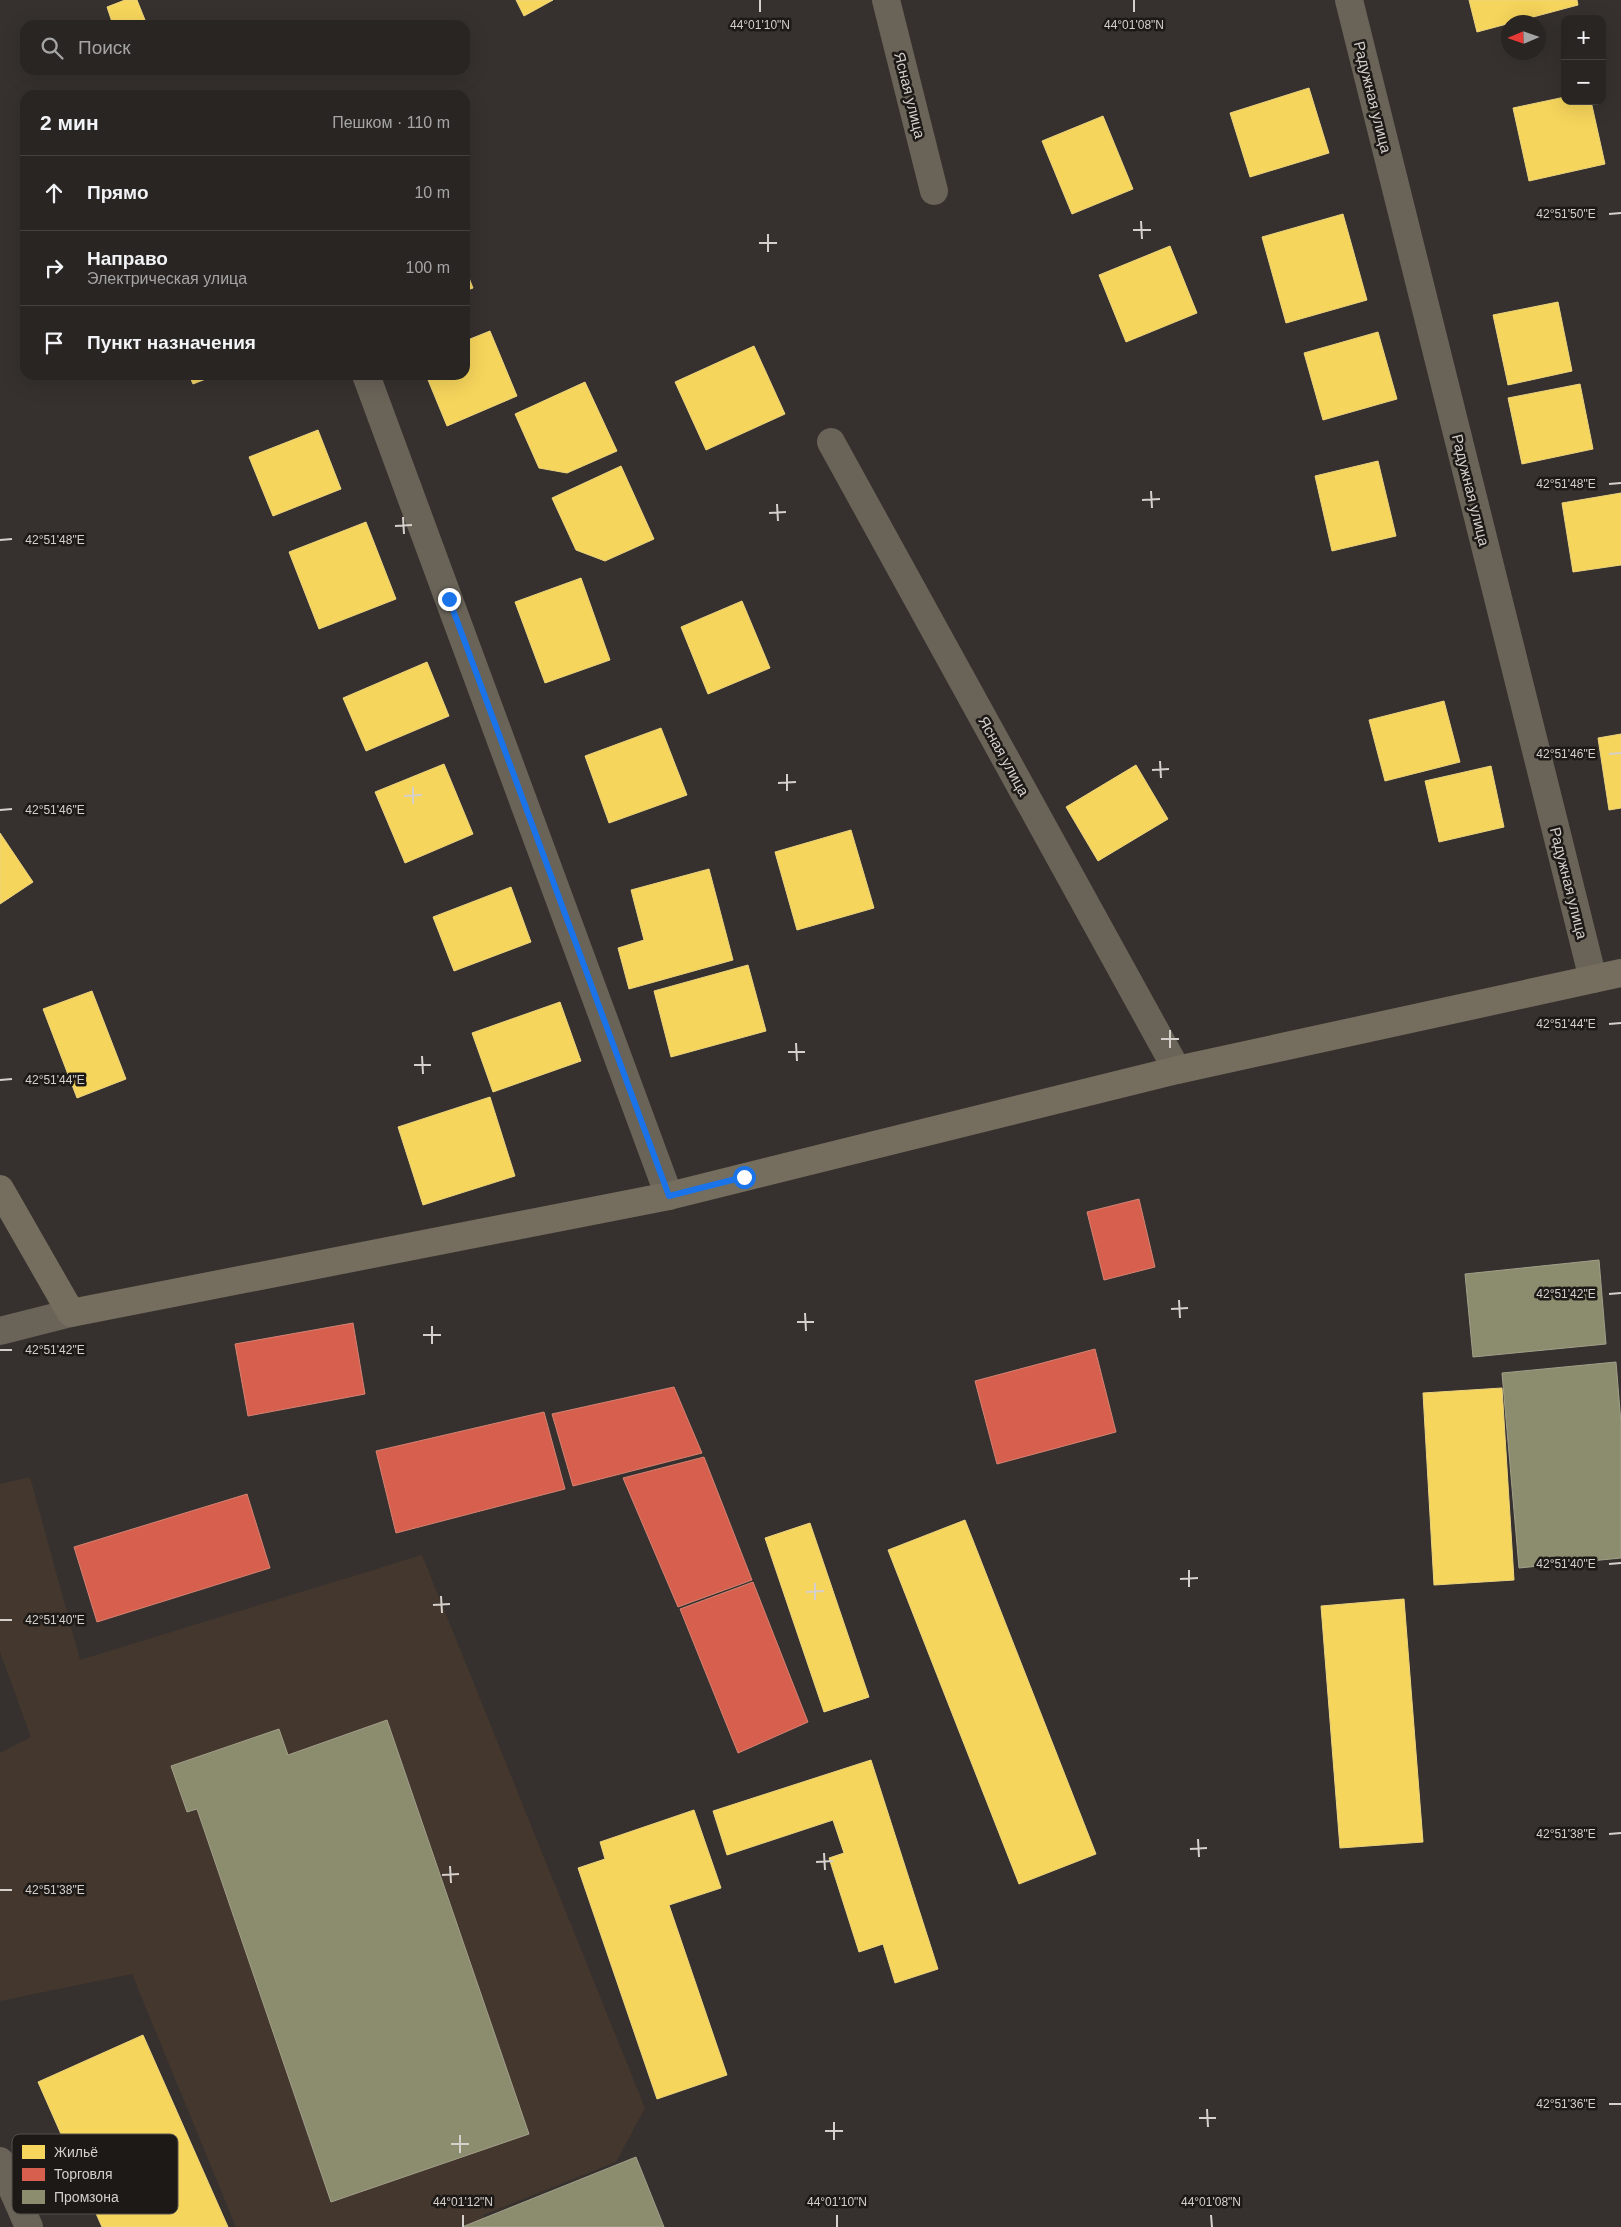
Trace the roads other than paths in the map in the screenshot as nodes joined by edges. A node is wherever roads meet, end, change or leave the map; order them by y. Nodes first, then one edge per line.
1 (886, 0) edge
2 (1349, 0) edge
3 (934, 191) dead end
4 (368, 380) edge
5 (831, 442) dead end
6 (1621, 974) edge
7 (1593, 979) junction
8 (1177, 1070) junction
9 (0, 1189) edge
10 (669, 1196) junction
11 (71, 1313) junction
12 (0, 1331) edge
13 (2, 2171) edge
14 (12, 2192) edge
15 (23, 2214) edge
16 (29, 2227) edge

1 - 3 street, Ясная улица
2 - 7 street, Радужная улица
4 - 10 street
5 - 8 street, Ясная улица
6 - 7 street
7 - 8 street
8 - 10 street
9 - 11 street
10 - 11 street
11 - 12 street
13 - 14 street
15 - 16 street

